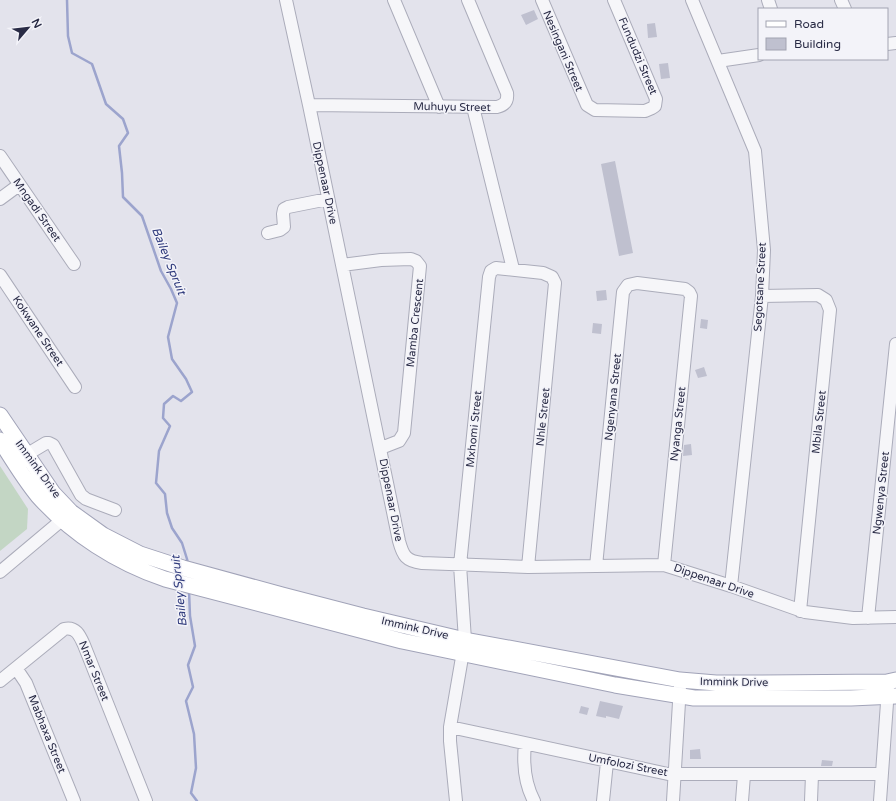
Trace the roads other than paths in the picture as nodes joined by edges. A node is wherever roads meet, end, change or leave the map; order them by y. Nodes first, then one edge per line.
1 (286, 0) edge
2 (394, 0) edge
3 (468, 0) edge
4 (542, 0) edge
5 (614, 0) edge
6 (692, 0) edge
7 (758, 55) edge
8 (718, 61) junction
9 (309, 105) junction
10 (439, 107) junction
11 (473, 107) junction
12 (650, 110) joint
13 (0, 156) edge
14 (20, 185) junction
15 (0, 199) edge
16 (328, 199) junction
17 (268, 233) dead end
18 (74, 264) dead end
19 (342, 265) junction
20 (513, 269) junction
21 (543, 273) joint
22 (0, 275) edge
23 (683, 288) joint
24 (762, 296) junction
25 (896, 344) edge
26 (75, 387) dead end
27 (0, 415) edge
28 (0, 440) edge
29 (381, 448) junction
30 (26, 455) junction
31 (116, 510) dead end
32 (67, 516) junction
33 (664, 564) junction
34 (460, 565) junction
35 (596, 566) junction
36 (528, 567) junction
37 (0, 572) edge
38 (731, 586) junction
39 (800, 611) junction
40 (896, 617) edge
41 (868, 618) junction
42 (464, 647) junction
43 (16, 668) junction
44 (680, 680) junction
45 (0, 681) edge
46 (892, 681) edge
47 (680, 696) junction
48 (892, 696) edge
49 (450, 727) junction
50 (525, 744) junction
51 (606, 762) junction
52 (674, 774) junction
53 (744, 774) junction
54 (812, 774) junction
55 (881, 774) junction
56 (74, 801) edge
57 (146, 801) edge
58 (456, 801) edge
59 (534, 801) edge
60 (603, 801) edge
61 (672, 801) edge
62 (742, 801) edge
63 (810, 801) edge
64 (880, 801) edge

1 - 9 street, Dippenaar Drive
2 - 10 street
3 - 11 street, Muhuyu Street
4 - 12 street, Nesingani Street
5 - 12 street, Fundudzi Street
6 - 8 street, Segotsane Street
7 - 8 street
8 - 24 street, Segotsane Street
9 - 10 street, Muhuyu Street
9 - 16 street, Dippenaar Drive
10 - 11 street, Muhuyu Street
11 - 20 street
13 - 14 street, Mngadi Street
14 - 15 street
14 - 18 street, Mngadi Street
16 - 17 street
16 - 19 street, Dippenaar Drive
19 - 29 street, Dippenaar Drive
19 - 29 street, Mamba Crescent
20 - 21 street, Mxhomi Street
20 - 34 street, Mxhomi Street
21 - 36 street, Nhle Street
22 - 26 street, Kokwane Street
23 - 33 street, Nyanga Street
23 - 35 street, Ngenyana Street
24 - 38 street, Segotsane Street
24 - 39 street, Mbila Street
25 - 41 street, Ngwenya Street
27 - 30 main road, Immink Drive
28 - 32 main road, Immink Drive
29 - 34 street, Dippenaar Drive
30 - 31 street
30 - 32 main road, Immink Drive
32 - 37 street
32 - 42 main road, Immink Drive
32 - 42 main road, Immink Drive
33 - 35 street, Dippenaar Drive
33 - 38 street, Dippenaar Drive
34 - 36 street, Dippenaar Drive
34 - 42 street, Mxhomi Street
35 - 36 street, Dippenaar Drive
38 - 39 street, Dippenaar Drive
39 - 41 street, Dippenaar Drive
40 - 41 street, Dippenaar Drive
42 - 44 main road, Immink Drive
42 - 47 main road, Immink Drive
42 - 49 street, Mxhomi Street
43 - 45 street, Nmar Street
43 - 56 street, Mabhaxa Street
43 - 57 street, Nmar Street
44 - 46 main road, Immink Drive
44 - 47 street
46 - 48 street
47 - 48 main road, Immink Drive
47 - 52 street
48 - 55 street
49 - 50 street, Umfolozi Street
49 - 58 street, Mxhomi Street
50 - 51 street, Umfolozi Street
50 - 59 street
51 - 52 street, Umfolozi Street
51 - 60 street
52 - 53 street, Umfolozi Street
52 - 61 street
53 - 54 street, Umfolozi Street
53 - 62 street
54 - 55 street, Umfolozi Street
54 - 63 street
55 - 64 street

